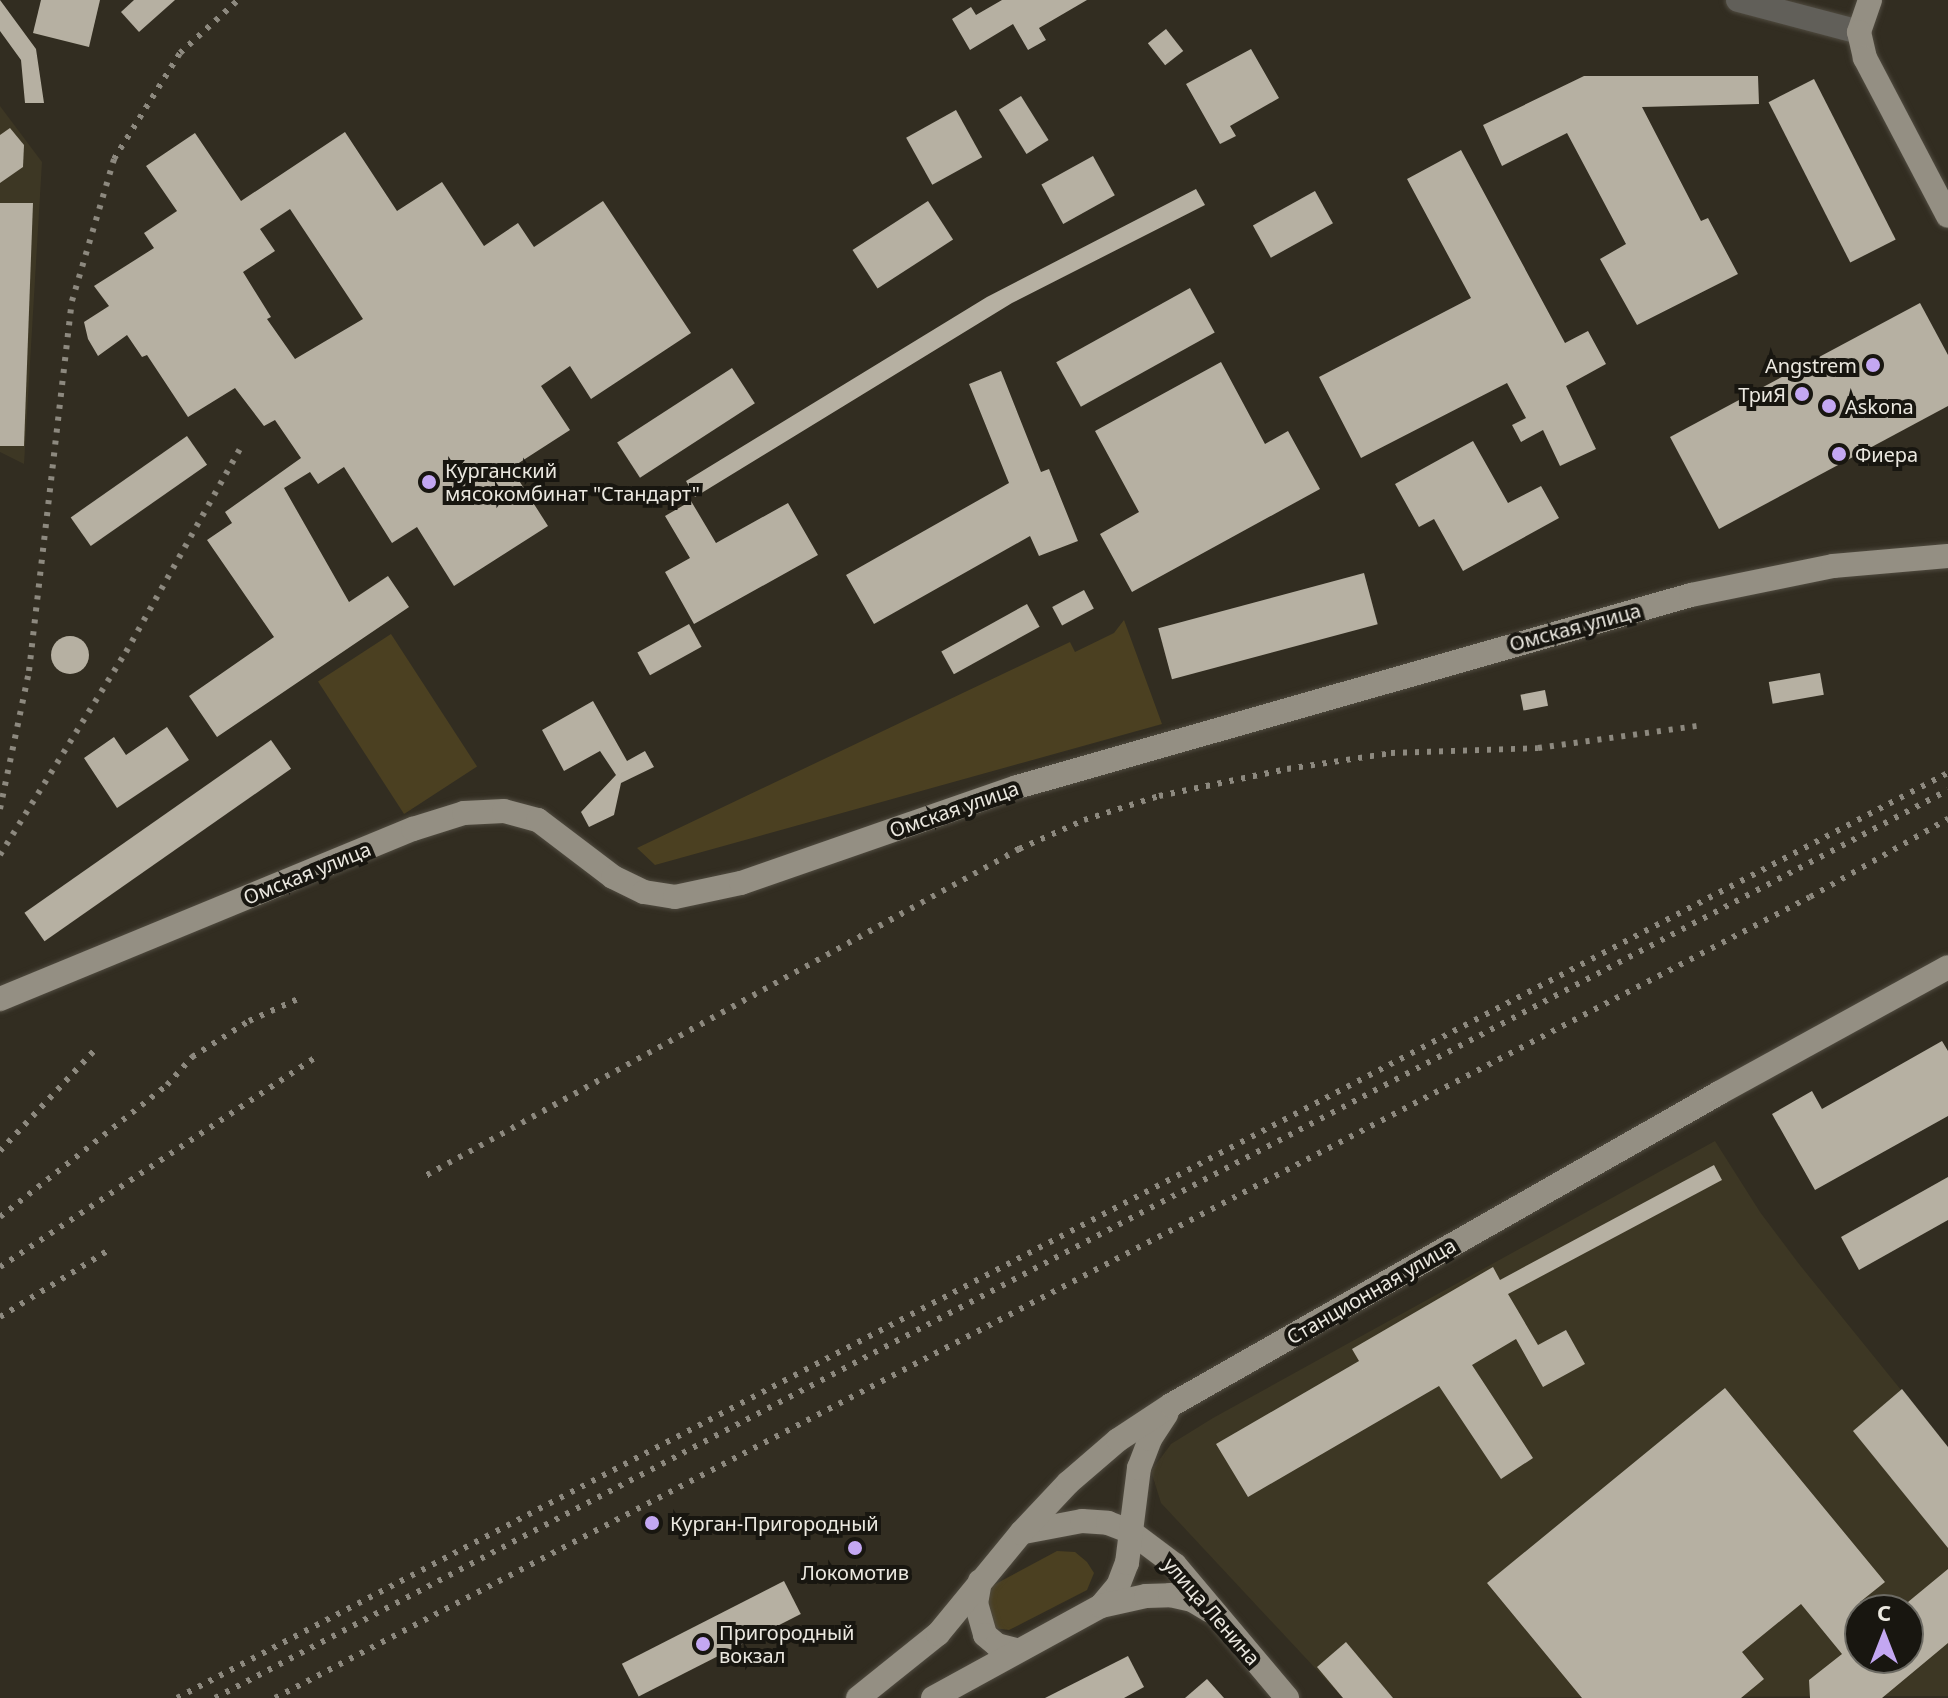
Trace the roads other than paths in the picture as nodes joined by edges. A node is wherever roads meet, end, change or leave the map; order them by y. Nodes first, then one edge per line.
1 (1738, 0) edge
2 (1870, 0) edge
3 (1859, 32) junction
4 (1948, 216) edge
5 (1948, 556) edge
6 (1948, 967) edge
7 (0, 999) edge
8 (1171, 1405) junction
9 (1131, 1532) junction
10 (1021, 1533) junction
11 (980, 1578) junction
12 (1101, 1606) junction
13 (1214, 1613) junction
14 (1016, 1650) junction
15 (858, 1698) edge
16 (933, 1698) edge
17 (1287, 1698) edge

1 - 3 street
2 - 3 main road
3 - 4 main road
5 - 7 main road, Омская улица
6 - 8 main road, Станционная улица
8 - 9 main road
8 - 10 main road, Станционная улица
9 - 10 main road, улица Ленина
9 - 12 main road
9 - 13 main road, улица Ленина
10 - 11 main road, Станционная улица
11 - 14 main road
11 - 15 main road, Станционная улица
12 - 13 main road
12 - 14 main road
13 - 17 main road, улица Ленина
14 - 16 main road

